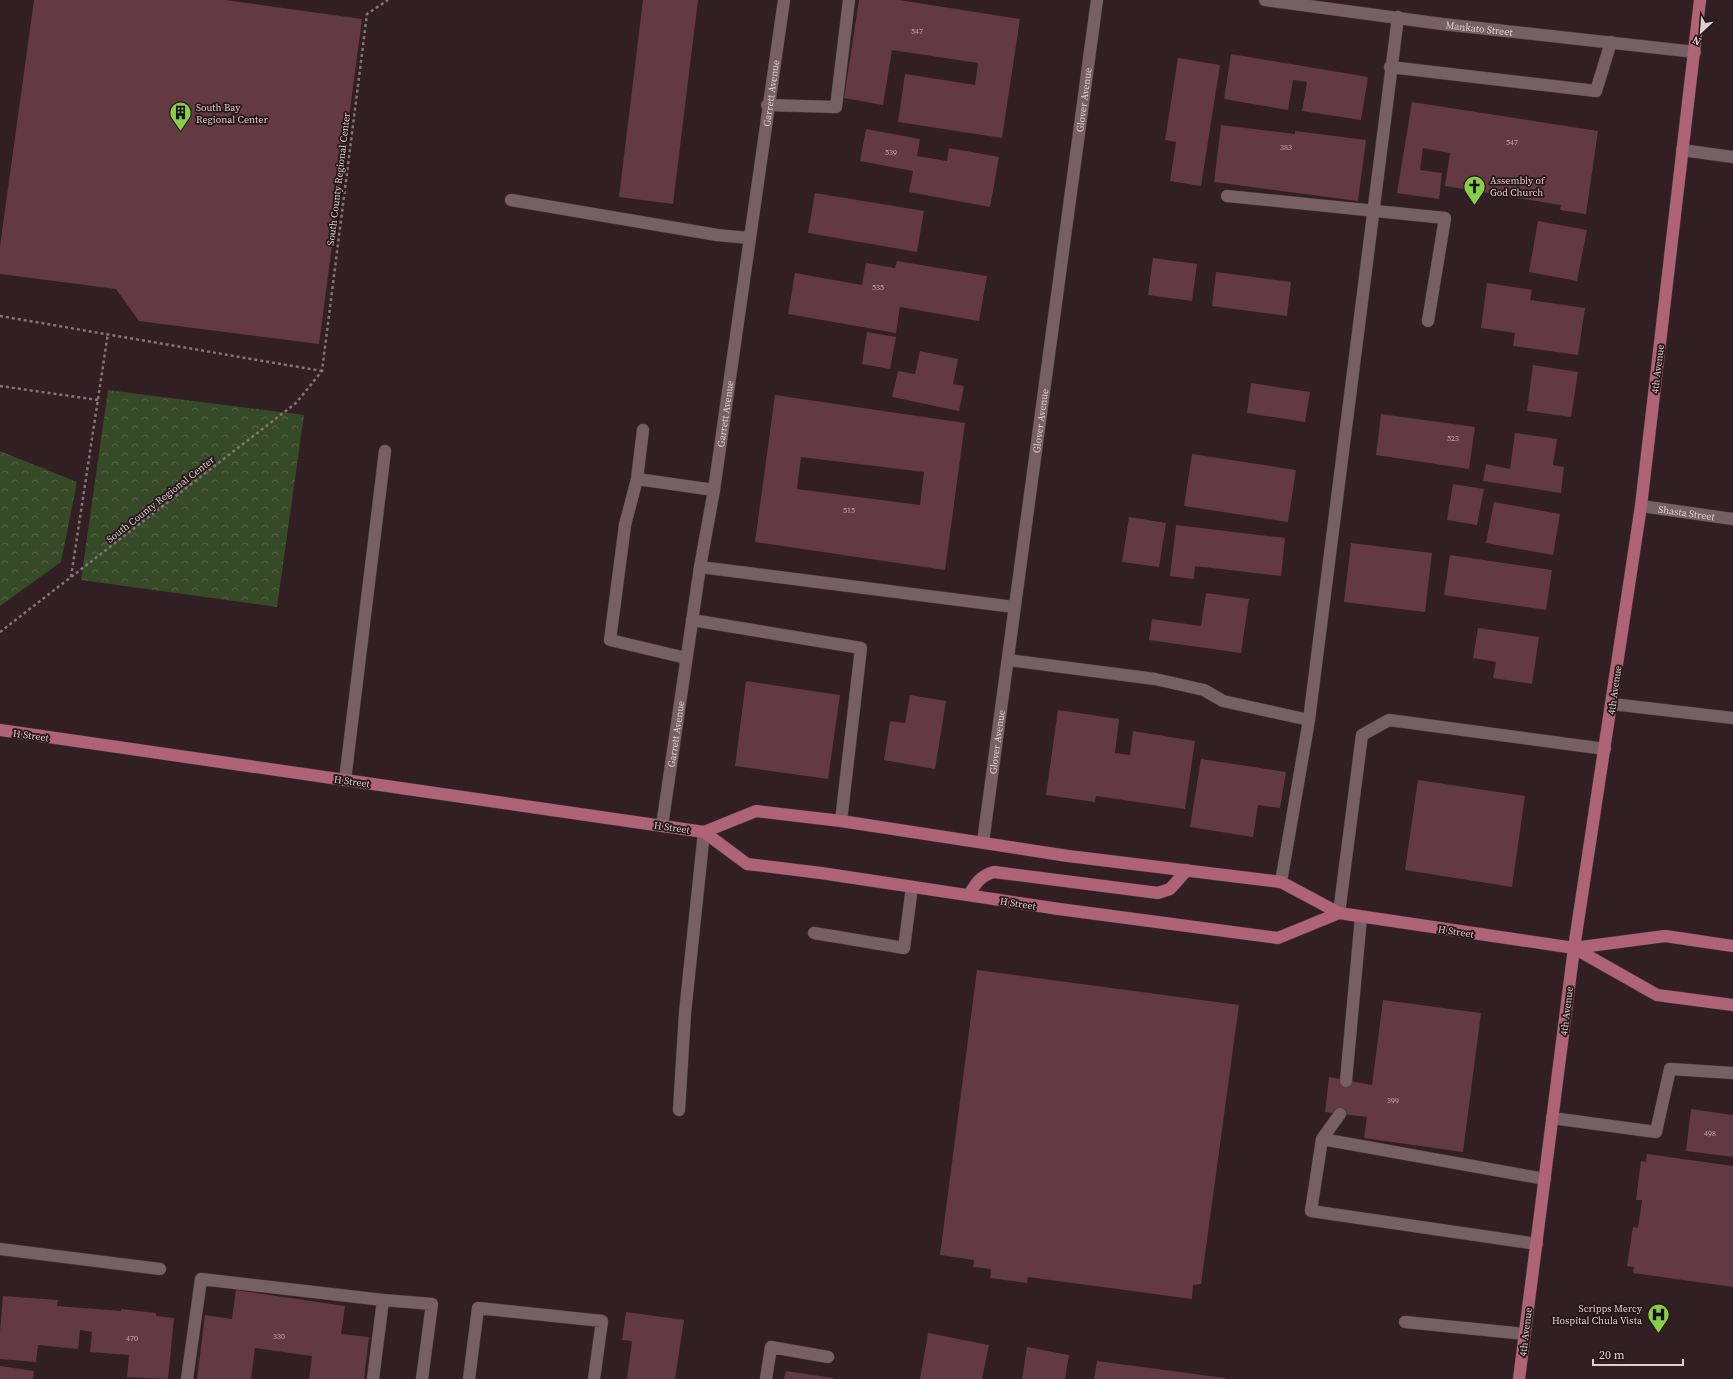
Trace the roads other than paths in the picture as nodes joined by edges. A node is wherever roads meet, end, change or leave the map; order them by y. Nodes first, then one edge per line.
1 (784, 0) edge
2 (849, 0) edge
3 (1097, 0) edge
4 (1265, 0) edge
5 (1700, 0) edge
6 (1398, 16) junction
7 (1610, 42) junction
8 (1695, 52) junction
9 (1390, 67) junction
10 (767, 105) junction
11 (1682, 150) junction
12 (1733, 157) edge
13 (1227, 196) dead end
14 (512, 200) dead end
15 (1372, 211) junction
16 (749, 238) junction
17 (1428, 321) dead end
18 (643, 430) dead end
19 (385, 451) dead end
20 (637, 479) junction
21 (714, 490) junction
22 (1641, 506) junction
23 (1733, 519) edge
24 (700, 567) junction
25 (1014, 606) junction
26 (692, 620) junction
27 (686, 658) junction
28 (1008, 660) junction
29 (1612, 704) junction
30 (1733, 718) edge
31 (1309, 720) junction
32 (0, 730) edge
33 (1605, 749) junction
34 (345, 780) junction
35 (841, 821) junction
36 (662, 826) junction
37 (704, 832) junction
38 (983, 842) junction
39 (1186, 870) junction
40 (1281, 882) junction
41 (912, 887) junction
42 (969, 895) junction
43 (1338, 914) junction
44 (1361, 917) junction
45 (814, 933) dead end
46 (1733, 946) edge
47 (1574, 948) junction
48 (1733, 1005) edge
49 (1733, 1074) edge
50 (1346, 1081) dead end
51 (679, 1110) dead end
52 (1340, 1114) dead end
53 (1552, 1118) junction
54 (1322, 1139) junction
55 (1545, 1179) junction
56 (1536, 1244) junction
57 (0, 1249) edge
58 (160, 1269) dead end
59 (383, 1300) junction
60 (1405, 1322) dead end
61 (1525, 1334) junction
62 (828, 1356) dead end
63 (187, 1379) edge
64 (373, 1379) edge
65 (422, 1379) edge
66 (469, 1379) edge
67 (594, 1379) edge
68 (766, 1379) edge
69 (1519, 1379) edge

1 - 10 street, Garrett Avenue
2 - 10 street
3 - 25 street, Glover Avenue
4 - 6 street, Mankato Street
5 - 8 main road, 4th Avenue
6 - 7 street, Mankato Street
6 - 9 street
7 - 8 street, Mankato Street
7 - 9 street
8 - 11 main road, 4th Avenue
9 - 15 street
10 - 16 street, Garrett Avenue
11 - 12 street
11 - 22 main road, 4th Avenue
13 - 15 street
14 - 16 street
15 - 17 street
15 - 31 street
16 - 21 street, Garrett Avenue
18 - 20 street
19 - 34 street
20 - 21 street
20 - 27 street
21 - 24 street, Garrett Avenue
22 - 23 street, Shasta Street
22 - 29 main road, 4th Avenue
24 - 25 street
24 - 26 street, Garrett Avenue
25 - 28 street, Glover Avenue
26 - 27 street, Garrett Avenue
26 - 35 street
27 - 36 street, Garrett Avenue
28 - 31 street
28 - 38 street, Glover Avenue
29 - 30 street
29 - 33 main road, 4th Avenue
31 - 40 street
32 - 34 main road, H Street
33 - 43 street
33 - 47 main road, 4th Avenue
34 - 36 main road, H Street
35 - 37 main road, H Street
35 - 38 main road, H Street
36 - 37 main road, H Street
37 - 41 main road, H Street
37 - 51 street
38 - 39 main road, H Street
39 - 40 main road, H Street
39 - 42 main road
40 - 43 main road, H Street
41 - 42 main road, H Street
41 - 45 street
42 - 43 main road, H Street
43 - 44 main road, H Street
44 - 47 main road, H Street
44 - 50 street
46 - 47 main road, H Street
47 - 48 main road, H Street
47 - 53 main road, 4th Avenue
49 - 53 street
52 - 54 street
53 - 55 main road, 4th Avenue
54 - 55 street
54 - 56 street
55 - 56 main road, 4th Avenue
56 - 61 main road, 4th Avenue
57 - 58 street
59 - 63 street
59 - 64 street
59 - 65 street
60 - 61 street
61 - 69 main road, 4th Avenue
62 - 68 street
66 - 67 street

